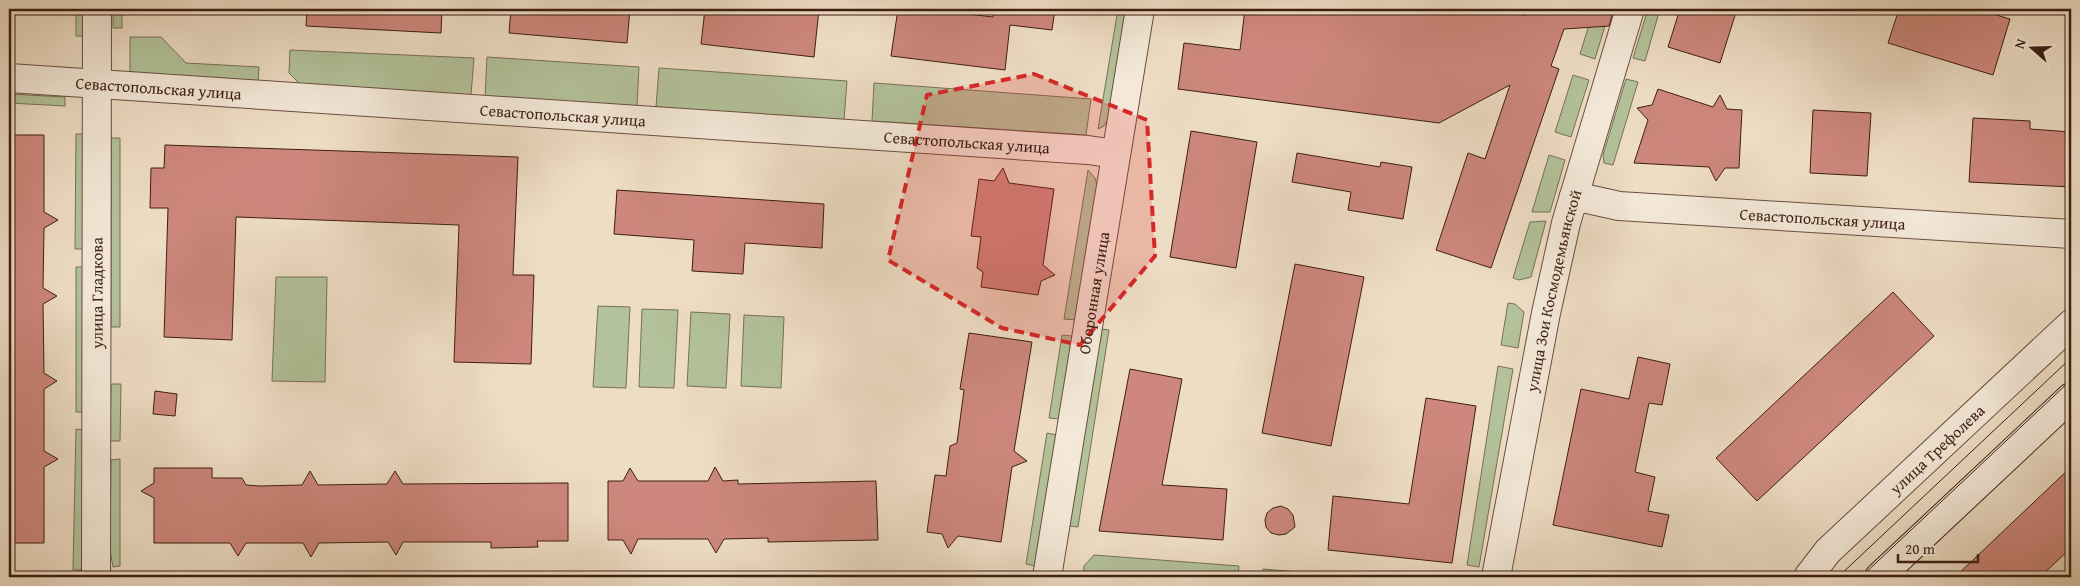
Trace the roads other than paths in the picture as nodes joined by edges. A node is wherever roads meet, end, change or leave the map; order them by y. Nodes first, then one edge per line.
1 (97, 9) edge
2 (1140, 9) edge
3 (1630, 9) edge
4 (9, 78) edge
5 (97, 84) junction
6 (1116, 154) junction
7 (1574, 196) junction
8 (2071, 234) edge
9 (2071, 324) edge
10 (2071, 397) edge
11 (96, 577) edge
12 (1046, 577) edge
13 (1496, 577) edge
14 (1808, 577) edge
15 (1879, 577) edge

1 - 5 street, улица Гладкова
2 - 6 street, Оборонная улица
3 - 7 street, улица Зои Космодемьянской
4 - 5 street, Севастопольская улица
5 - 6 street, Севастопольская улица
5 - 11 street, улица Гладкова
6 - 12 street, Оборонная улица
7 - 8 street, Севастопольская улица
7 - 13 street, улица Зои Космодемьянской
9 - 14 street, улица Трефолева
10 - 15 street

